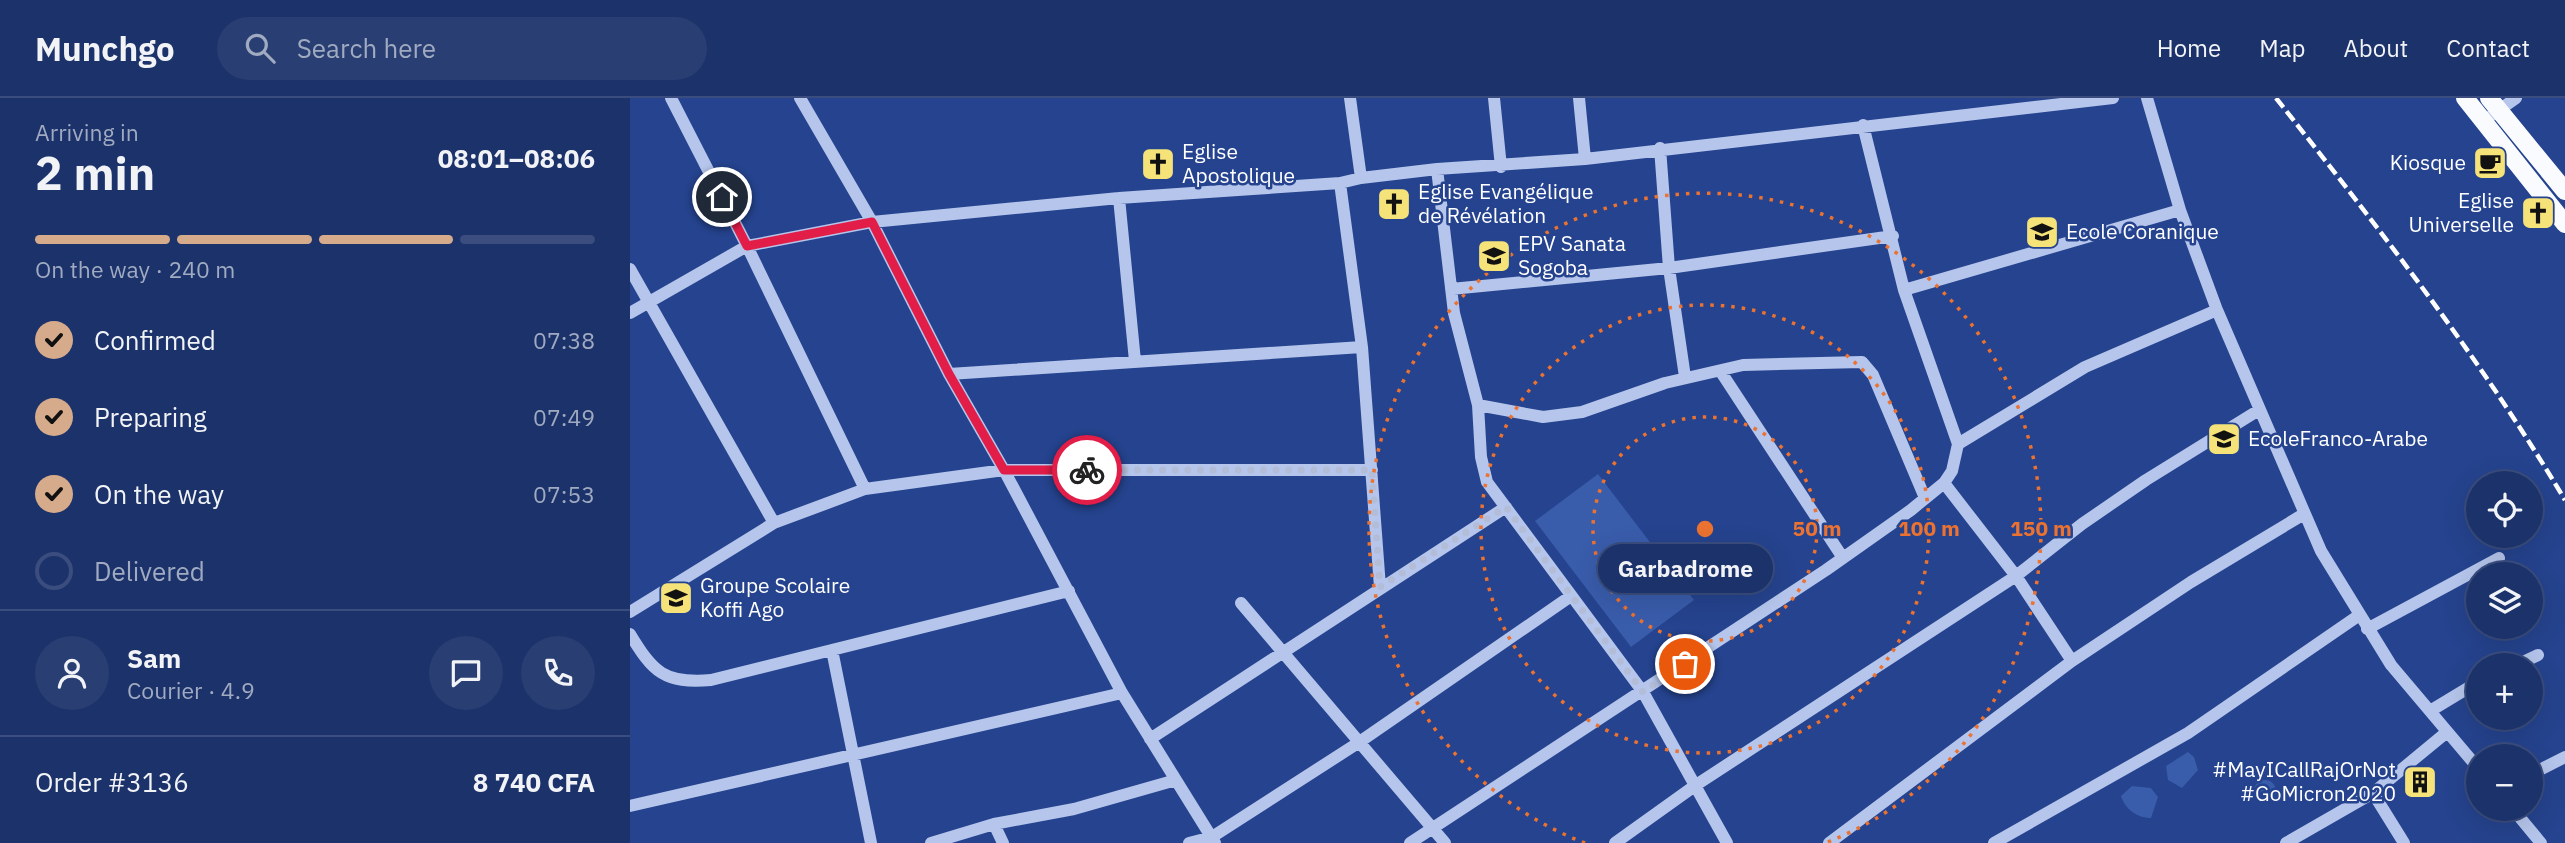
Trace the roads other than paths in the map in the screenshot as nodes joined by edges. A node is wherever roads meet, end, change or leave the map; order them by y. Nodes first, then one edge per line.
1 (671, 98) edge
2 (800, 98) edge
3 (1350, 98) edge
4 (1494, 98) edge
5 (1579, 98) edge
6 (2113, 98) edge
7 (2147, 98) edge
8 (2465, 98) edge
9 (2516, 98) edge
10 (2494, 104) edge
11 (2483, 121) junction
12 (1863, 125) junction
13 (1660, 148) junction
14 (1586, 159) junction
15 (1501, 167) junction
16 (1437, 169) junction
17 (1361, 177) junction
18 (1340, 183) junction
19 (2565, 191) edge
20 (1119, 198) junction
21 (2180, 210) junction
22 (872, 222) junction
23 (2565, 224) edge
24 (1893, 236) junction
25 (747, 246) junction
26 (1670, 268) junction
27 (630, 269) edge
28 (1451, 289) junction
29 (1904, 290) junction
30 (649, 304) junction
31 (2217, 310) junction
32 (630, 313) edge
33 (1362, 347) junction
34 (1135, 360) junction
35 (1721, 372) junction
36 (949, 374) junction
37 (1685, 377) junction
38 (1478, 405) junction
39 (2259, 410) junction
40 (1958, 444) junction
41 (1004, 470) junction
42 (1372, 470) junction
43 (1944, 483) junction
44 (865, 489) junction
45 (1926, 498) junction
46 (1506, 507) junction
47 (2304, 514) junction
48 (774, 523) junction
49 (1843, 558) junction
50 (2499, 558) dead end
51 (2016, 576) junction
52 (1380, 587) junction
53 (1069, 591) junction
54 (1570, 596) junction
55 (1241, 603) dead end
56 (630, 612) edge
57 (2358, 616) junction
58 (2367, 629) junction
59 (630, 634) edge
60 (832, 650) junction
61 (1282, 651) junction
62 (2072, 661) junction
63 (2466, 689) edge
64 (1643, 692) junction
65 (1122, 693) junction
66 (2431, 711) junction
67 (2447, 732) junction
68 (1150, 738) junction
69 (1358, 743) junction
70 (854, 753) junction
71 (2466, 754) edge
72 (2565, 757) edge
73 (2543, 768) edge
74 (1176, 780) junction
75 (1696, 785) junction
76 (2373, 793) junction
77 (630, 806) edge
78 (2523, 821) edge
79 (994, 824) junction
80 (1432, 829) junction
81 (1213, 840) edge
82 (871, 843) edge
83 (931, 843) edge
84 (1003, 843) edge
85 (1189, 843) edge
86 (1410, 843) edge
87 (1445, 843) edge
88 (1615, 843) edge
89 (1727, 843) edge
90 (1829, 843) edge
91 (1994, 843) edge
92 (2286, 843) edge
93 (2404, 843) edge
94 (2541, 843) edge

1 - 25 street
2 - 22 street
3 - 17 street
4 - 15 street
5 - 14 street
6 - 12 street
7 - 21 street
8 - 11 main road
9 - 10 street
10 - 11 street
10 - 19 main road
11 - 23 main road
12 - 13 street
12 - 24 street
13 - 14 street
13 - 26 street
14 - 15 street
15 - 16 street
16 - 17 street
16 - 28 street
17 - 18 street
18 - 20 street
18 - 33 street
20 - 22 street
20 - 34 street
21 - 29 street
21 - 31 street
22 - 25 street
22 - 36 street
24 - 26 street
24 - 29 street
25 - 30 street
25 - 44 street
26 - 28 street
26 - 37 street
27 - 30 street
28 - 38 street
29 - 40 street
30 - 32 street
30 - 48 street
31 - 39 street
31 - 40 street
33 - 34 street
33 - 42 street
34 - 36 street
35 - 37 street
35 - 45 street
35 - 49 street
36 - 41 street
37 - 38 street
38 - 46 street
39 - 47 street
39 - 51 street
40 - 43 street
41 - 42 street
41 - 44 street
41 - 53 street
42 - 52 street
43 - 45 street
43 - 51 street
44 - 48 street
45 - 49 street
46 - 52 street
46 - 54 street
47 - 57 street
47 - 62 street
48 - 56 street
49 - 64 street
50 - 58 street
51 - 62 street
51 - 75 street
52 - 61 street
53 - 60 street
53 - 65 street
54 - 64 street
54 - 69 street
55 - 61 street
57 - 58 street
57 - 91 street
58 - 66 street
59 - 60 street
60 - 70 street
61 - 68 street
61 - 69 street
62 - 90 street
63 - 66 street
64 - 75 street
64 - 80 street
65 - 68 street
65 - 70 street
66 - 67 street
67 - 71 street
67 - 76 street
68 - 74 street
69 - 80 street
69 - 81 street
70 - 77 street
70 - 82 street
72 - 73 street
74 - 79 street
74 - 81 street
75 - 88 street
75 - 89 street
76 - 92 street
76 - 93 street
78 - 94 street
79 - 83 street
79 - 84 street
80 - 86 street
80 - 87 street
81 - 85 street

